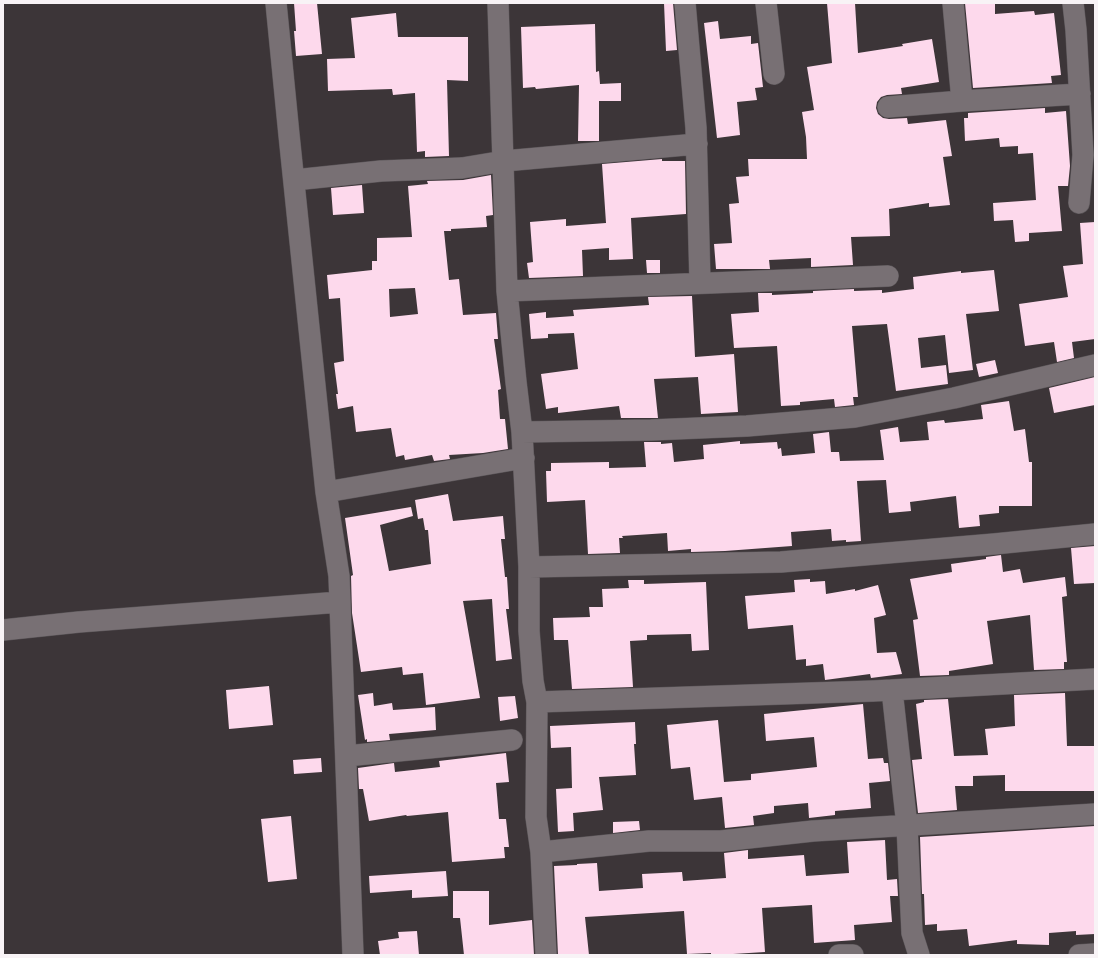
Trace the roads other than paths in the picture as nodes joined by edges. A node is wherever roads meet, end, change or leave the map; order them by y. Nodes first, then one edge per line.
1 (276, 3) edge
2 (498, 3) edge
3 (685, 3) edge
4 (766, 3) edge
5 (953, 3) edge
6 (1073, 3) edge
7 (774, 74) dead end
8 (1080, 94) junction
9 (962, 101) junction
10 (888, 107) dead end
11 (1088, 121) edge
12 (697, 144) junction
13 (504, 161) junction
14 (294, 180) junction
15 (1079, 203) dead end
16 (888, 276) dead end
17 (700, 283) junction
18 (507, 291) junction
19 (1095, 365) edge
20 (522, 432) junction
21 (524, 458) junction
22 (326, 492) junction
23 (1095, 534) edge
24 (529, 567) junction
25 (340, 602) junction
26 (3, 630) edge
27 (1095, 679) edge
28 (892, 690) junction
29 (537, 702) junction
30 (512, 740) dead end
31 (346, 756) junction
32 (1095, 814) edge
33 (907, 826) junction
34 (541, 852) junction
35 (1095, 954) edge
36 (353, 955) edge
37 (546, 955) edge
38 (839, 955) edge
39 (853, 955) edge
40 (919, 955) edge
41 (1079, 955) edge

1 - 14 street
2 - 13 street
3 - 12 street
4 - 7 street
5 - 9 street
6 - 8 street
8 - 9 street
8 - 11 street
9 - 10 street
11 - 15 street
12 - 13 street
12 - 17 street
13 - 14 street
13 - 18 street
14 - 22 street
16 - 17 street
17 - 18 street
18 - 20 street
19 - 20 street
20 - 21 street
21 - 22 street
21 - 24 street
22 - 25 street
23 - 24 street
24 - 29 street
25 - 26 street
25 - 31 street
27 - 28 street
28 - 29 street
28 - 33 street
29 - 34 street
30 - 31 street
31 - 36 street
32 - 33 street
33 - 34 street
33 - 40 street
34 - 37 street
35 - 41 street
38 - 39 street

